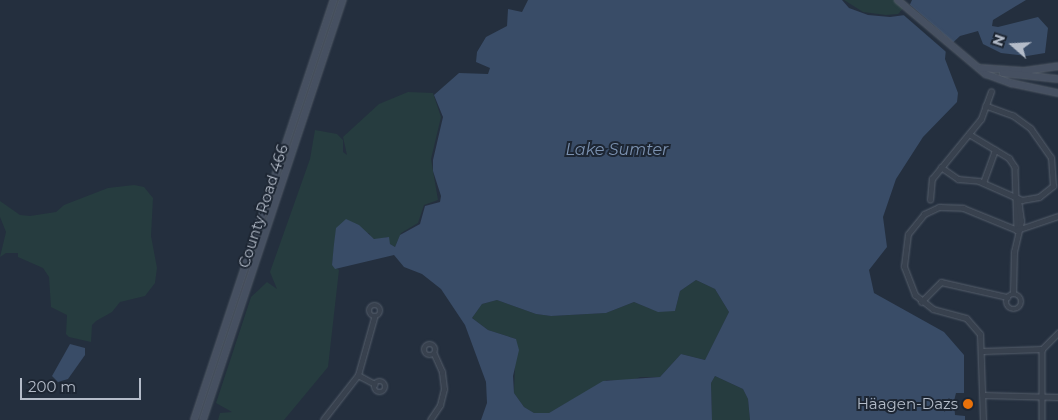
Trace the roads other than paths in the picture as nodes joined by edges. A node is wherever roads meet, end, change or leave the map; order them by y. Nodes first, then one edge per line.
1 (334, 0) edge
2 (343, 0) edge
3 (898, 0) edge
4 (1058, 66) edge
5 (978, 67) junction
6 (991, 69) junction
7 (1058, 80) edge
8 (991, 92) dead end
9 (1058, 93) edge
10 (986, 106) junction
11 (969, 134) junction
12 (995, 150) junction
13 (941, 167) junction
14 (983, 182) junction
15 (1018, 199) junction
16 (930, 200) dead end
17 (1058, 216) edge
18 (1017, 230) junction
19 (1013, 294) junction
20 (1007, 297) junction
21 (921, 302) junction
22 (374, 318) dead end
23 (1058, 333) edge
24 (1042, 349) junction
25 (983, 350) junction
26 (434, 354) dead end
27 (358, 376) junction
28 (375, 384) dead end
29 (982, 395) junction
30 (1043, 396) junction
31 (1058, 397) edge
32 (194, 420) edge
33 (203, 420) edge
34 (323, 420) edge
35 (430, 420) edge
36 (982, 420) edge
37 (1042, 420) edge

1 - 32 main road, County Road 466
2 - 33 main road, County Road 466
3 - 5 main road
4 - 6 main road
5 - 6 main road
5 - 9 main road
6 - 7 main road
8 - 10 street
10 - 11 street
10 - 15 street
11 - 12 street
11 - 13 street
12 - 14 street
12 - 15 street
13 - 14 street
13 - 16 street
14 - 15 street
15 - 18 street
17 - 18 street
18 - 19 street
18 - 21 street
19 - 20 street
19 - 20 street
20 - 21 street
21 - 25 street
22 - 27 street
23 - 24 street
24 - 25 street
24 - 30 street
25 - 29 street
26 - 35 street
27 - 28 street
27 - 34 street
29 - 30 street
29 - 36 street
30 - 31 street
30 - 37 street

